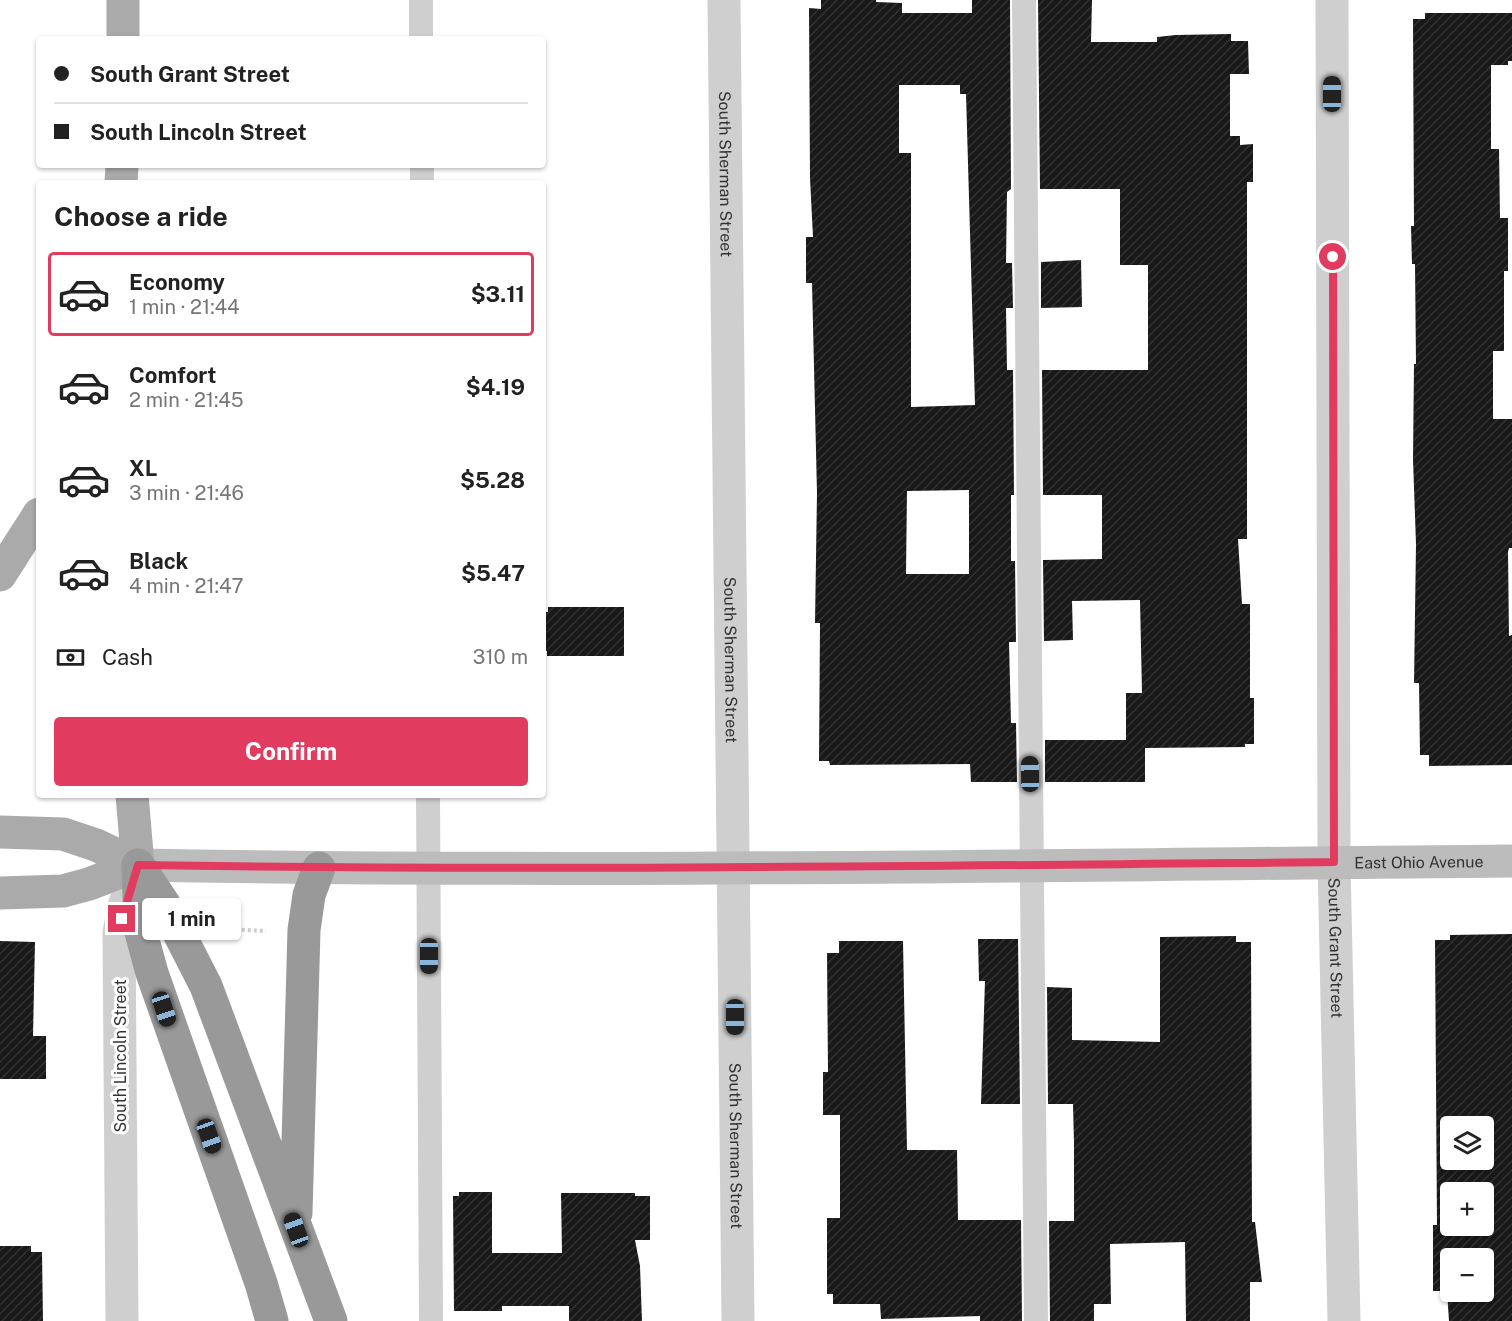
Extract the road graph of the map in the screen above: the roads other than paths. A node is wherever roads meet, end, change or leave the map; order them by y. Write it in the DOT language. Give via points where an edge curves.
graph roads {
  1 [pos="123,0"];
  2 [pos="421,0"];
  3 [pos="724,0"];
  4 [pos="1024,0"];
  5 [pos="1332,0"];
  6 [pos="123,36"];
  7 [pos="421,36"];
  8 [pos="36,519"];
  9 [pos="0,575"];
  10 [pos="132,798"];
  11 [pos="428,798"];
  12 [pos="0,832"];
  13 [pos="1512,861"];
  14 [pos="1334,862"];
  15 [pos="138,865"];
  16 [pos="1030,866"];
  17 [pos="319,868"];
  18 [pos="733,868"];
  19 [pos="427,869"];
  20 [pos="0,892"];
  21 [pos="296,1230"];
  22 [pos="122,1321"];
  23 [pos="272,1321"];
  24 [pos="331,1321"];
  25 [pos="431,1321"];
  26 [pos="738,1321"];
  27 [pos="1036,1321"];
  28 [pos="1344,1321"];
  1 -- 6 [label="main road"];
  2 -- 7 [label="lane"];
  3 -- 18 [label="street, South Sherman Street"];
  4 -- 16 [label="lane"];
  5 -- 14 [label="street, South Grant Street"];
  8 -- 9 [label="main road"];
  10 -- 15 [label="main road, South Lincoln Street"];
  11 -- 19 [label="lane"];
  12 -- 15 [label="main road, East Ohio Avenue" via="63,834"];
  13 -- 14 [label="street, East Ohio Avenue"];
  14 -- 16 [label="street, East Ohio Avenue"];
  14 -- 28 [label="street, South Grant Street"];
  15 -- 17 [label="street, East Ohio Avenue"];
  15 -- 20 [label="main road, East Ohio Avenue" via="63,891"];
  15 -- 21 [label="highway" via="164,904 206,986"];
  15 -- 22 [label="street, South Lincoln Street" via="119,933"];
  15 -- 23 [label="highway" via="140,929 152,973"];
  16 -- 18 [label="street, East Ohio Avenue"];
  16 -- 27 [label="lane"];
  17 -- 19 [label="street, East Ohio Avenue"];
  17 -- 21 [label="highway" via="309,896 304,930"];
  18 -- 19 [label="street, East Ohio Avenue"];
  18 -- 26 [label="street, South Sherman Street"];
  19 -- 25 [label="lane"];
  21 -- 24 [label="highway"];
}
